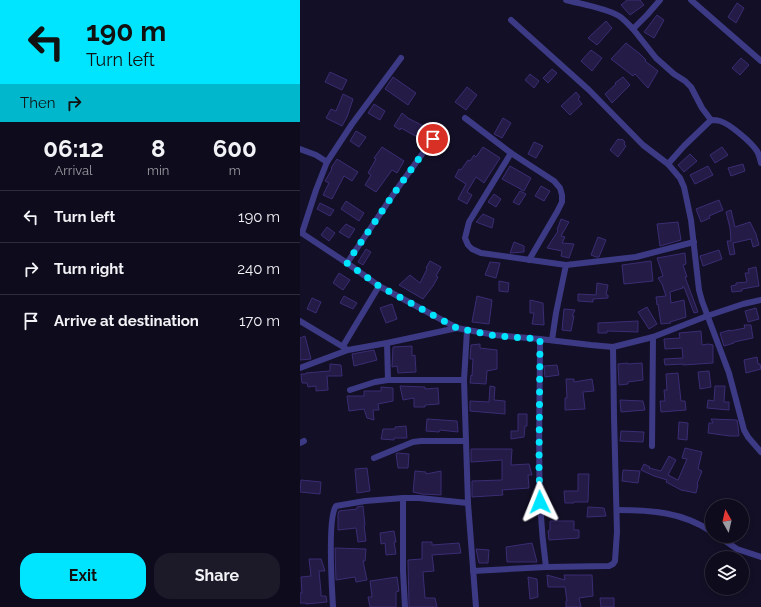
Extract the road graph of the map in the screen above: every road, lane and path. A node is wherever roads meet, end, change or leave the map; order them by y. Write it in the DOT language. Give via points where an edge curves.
graph roads {
  1 [pos="566,0"];
  2 [pos="660,0"];
  3 [pos="691,0"];
  4 [pos="511,20"];
  5 [pos="633,29"];
  6 [pos="401,58"];
  7 [pos="761,61"];
  8 [pos="465,118"];
  9 [pos="711,120"];
  10 [pos="433,139"];
  11 [pos="300,150"];
  12 [pos="512,153"];
  13 [pos="327,162"];
  14 [pos="761,163"];
  15 [pos="668,164"];
  16 [pos="301,233"];
  17 [pos="694,242"];
  18 [pos="529,260"];
  19 [pos="347,263"];
  20 [pos="566,265"];
  21 [pos="379,286"];
  22 [pos="761,300"];
  23 [pos="707,316"];
  24 [pos="300,321"];
  25 [pos="457,328"];
  26 [pos="467,331"];
  27 [pos="653,337"];
  28 [pos="540,339"];
  29 [pos="552,340"];
  30 [pos="387,343"];
  31 [pos="613,347"];
  32 [pos="346,348"];
  33 [pos="300,368"];
  34 [pos="388,380"];
  35 [pos="464,380"];
  36 [pos="350,390"];
  37 [pos="466,441"];
  38 [pos="652,446"];
  39 [pos="761,452"];
  40 [pos="374,458"];
  41 [pos="403,498"];
  42 [pos="468,503"];
  43 [pos="617,510"];
  44 [pos="705,527"];
  45 [pos="728,543"];
  46 [pos="761,557"];
  47 [pos="546,567"];
  48 [pos="473,571"];
  49 [pos="333,607"];
  50 [pos="405,607"];
  51 [pos="476,607"];
  1 -- 5 [label="street" via="618,15"];
  2 -- 5 [label="street"];
  3 -- 7 [label="street"];
  4 -- 15 [label="street" via="589,90 643,145"];
  5 -- 9 [label="street" via="656,58 691,87"];
  6 -- 13 [label="street"];
  8 -- 12 [label="street"];
  9 -- 14 [label="street" via="721,121 730,126 753,146"];
  9 -- 15 [label="street"];
  10 -- 19 [label="street"];
  11 -- 13 [label="street"];
  12 -- 18 [label="street" via="554,181 562,195 558,212"];
  12 -- 18 [label="street" via="469,222 466,238 472,249 481,253"];
  13 -- 16 [label="street"];
  15 -- 17 [label="street" via="684,187"];
  16 -- 19 [label="street"];
  17 -- 20 [label="street" via="636,257"];
  17 -- 23 [label="street" via="699,290"];
  18 -- 20 [label="street"];
  19 -- 21 [label="street"];
  20 -- 29 [label="street"];
  21 -- 25 [label="street"];
  21 -- 32 [label="street"];
  22 -- 23 [label="street"];
  23 -- 27 [label="street"];
  23 -- 39 [label="street" via="729,373 744,430"];
  24 -- 32 [label="street"];
  25 -- 26 [label="street"];
  25 -- 30 [label="street"];
  26 -- 28 [label="street"];
  26 -- 35 [label="street"];
  27 -- 31 [label="street"];
  27 -- 38 [label="street"];
  28 -- 29 [label="street"];
  28 -- 47 [label="street" via="540,509"];
  29 -- 31 [label="street"];
  30 -- 32 [label="street"];
  30 -- 34 [label="street"];
  31 -- 43 [label="street"];
  32 -- 33 [label="street"];
  34 -- 35 [label="street"];
  34 -- 36 [label="street"];
  35 -- 37 [label="street"];
  37 -- 40 [label="street" via="413,442"];
  37 -- 42 [label="street"];
  41 -- 42 [label="street"];
  41 -- 49 [label="street" via="366,501 334,508 331,532"];
  41 -- 50 [label="street"];
  42 -- 48 [label="street"];
  43 -- 44 [label="street" via="672,515"];
  43 -- 47 [label="street" via="613,564"];
  45 -- 46 [label="street" via="737,549"];
  47 -- 48 [label="street"];
  48 -- 51 [label="street"];
}
